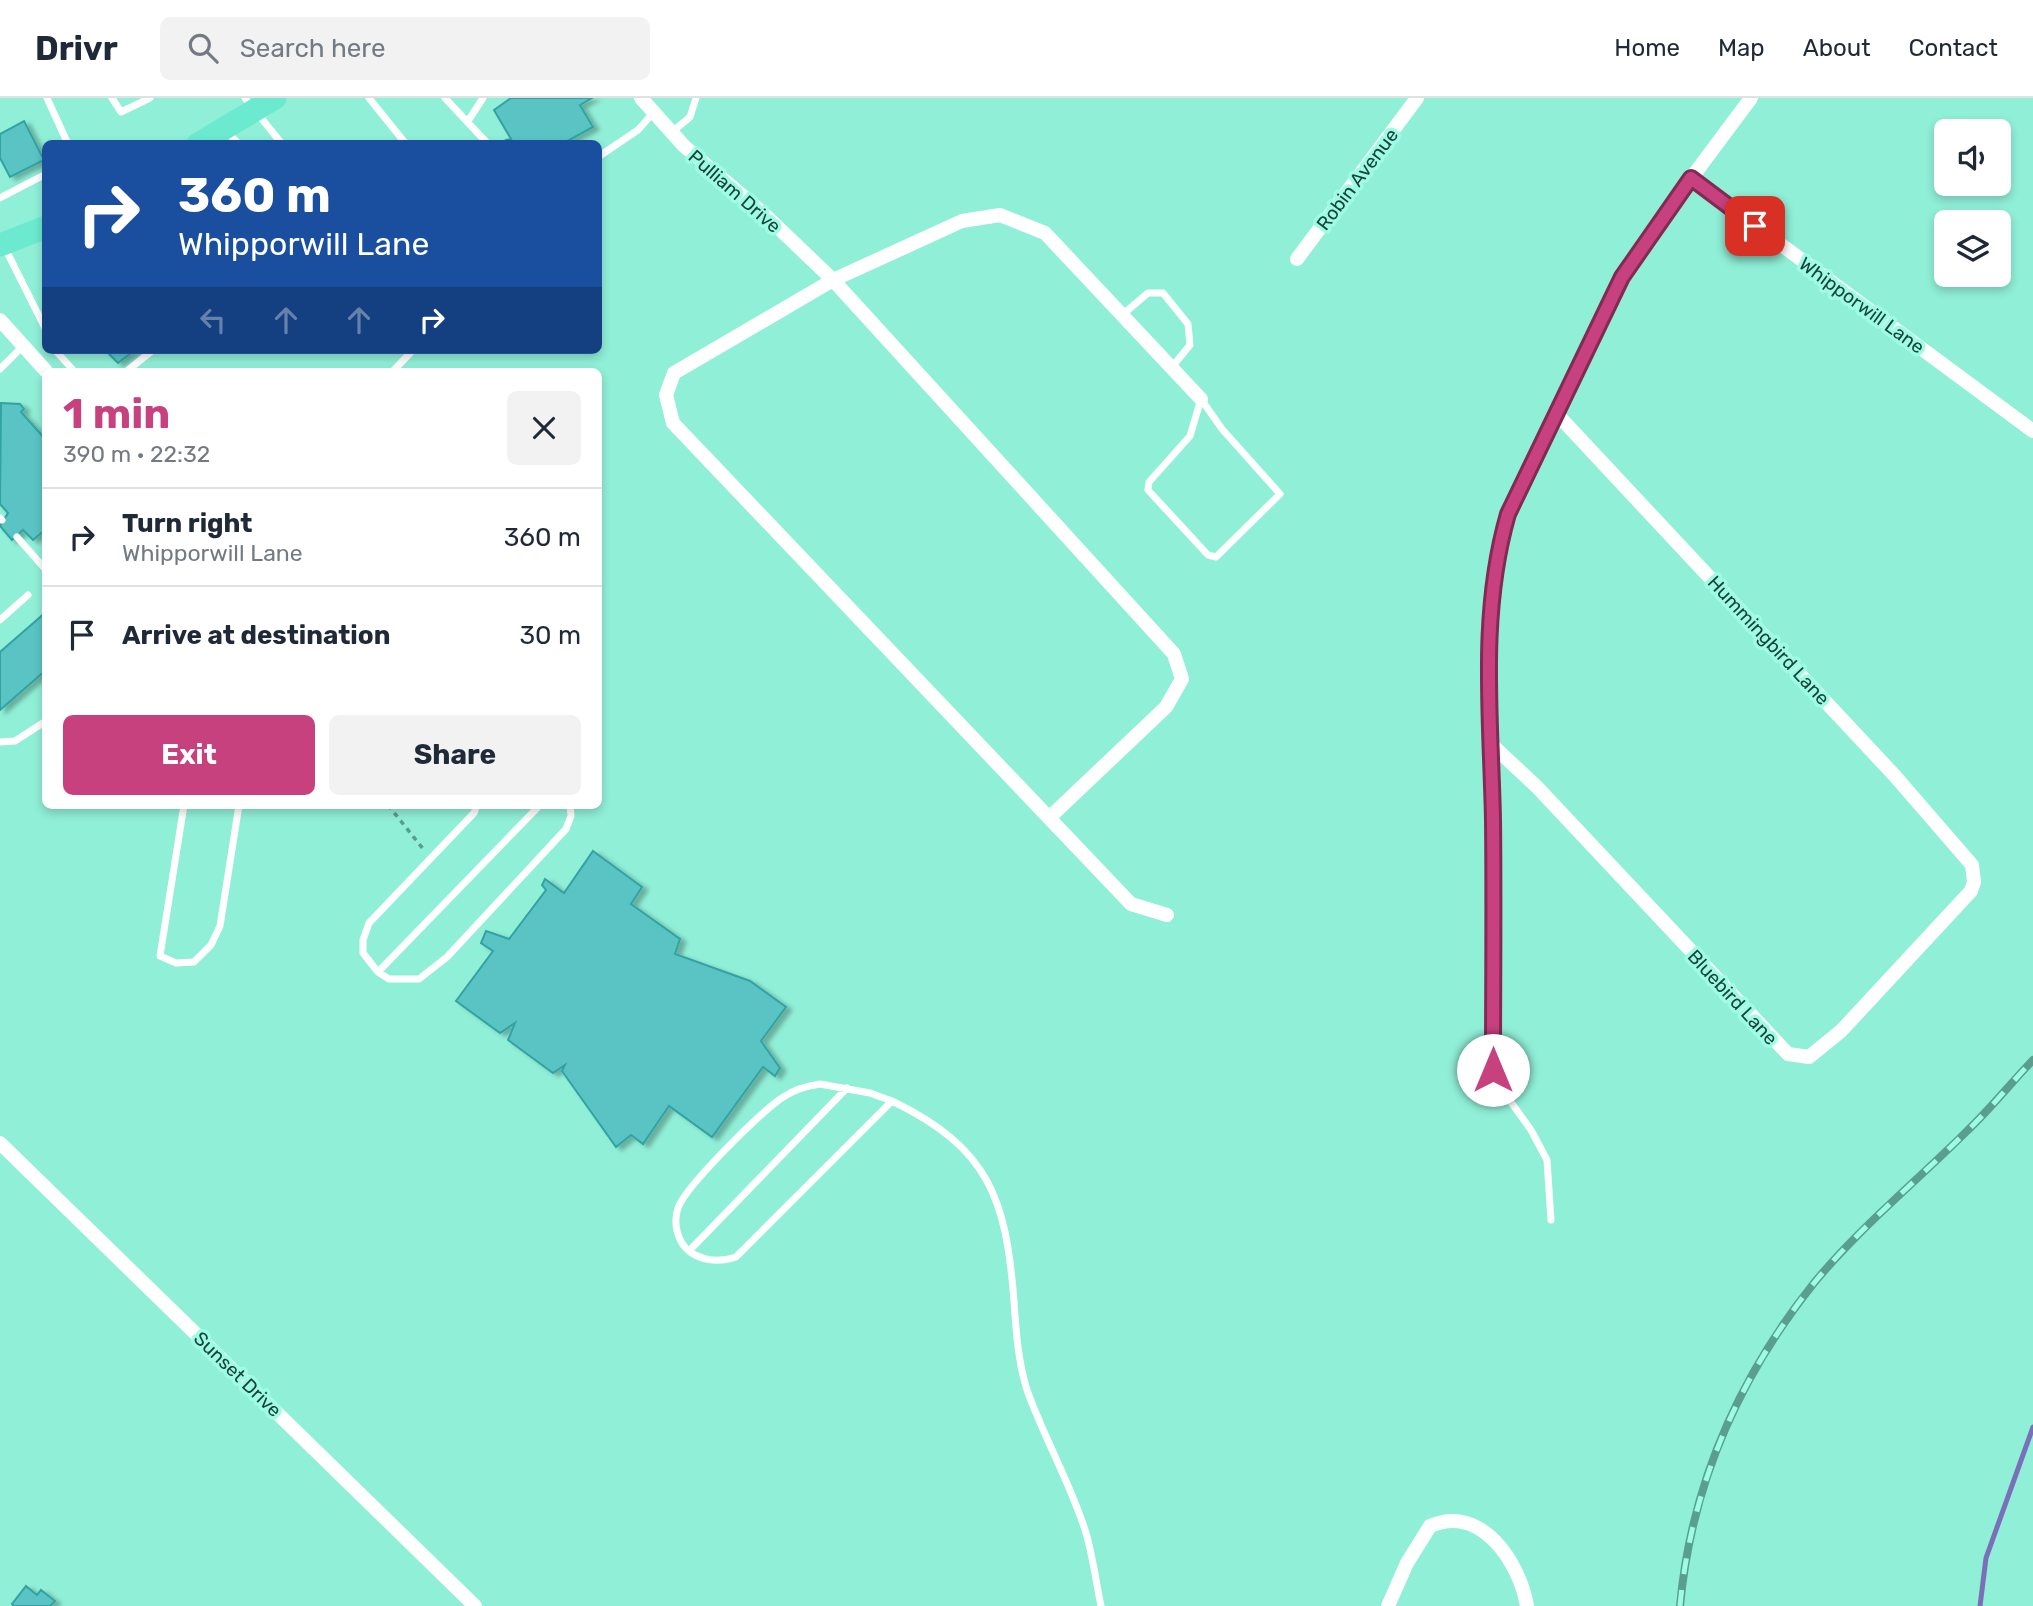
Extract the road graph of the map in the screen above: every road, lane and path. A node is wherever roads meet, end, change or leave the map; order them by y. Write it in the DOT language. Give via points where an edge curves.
graph roads {
  1 [pos="47,98"];
  2 [pos="112,98"];
  3 [pos="150,98"];
  4 [pos="369,98"];
  5 [pos="445,98"];
  6 [pos="483,98"];
  7 [pos="641,98"];
  8 [pos="696,98"];
  9 [pos="1417,98"];
  10 [pos="1751,98"];
  11 [pos="258,102"];
  12 [pos="654,112"];
  13 [pos="467,121"];
  14 [pos="672,132"];
  15 [pos="231,136"];
  16 [pos="66,140"];
  17 [pos="280,140"];
  18 [pos="403,140"];
  19 [pos="484,140"];
  20 [pos="602,154"];
  21 [pos="42,176"];
  22 [pos="1691,178"];
  23 [pos="0,198"];
  24 [pos="42,229"];
  25 [pos="2,245"];
  26 [pos="1297,259"];
  27 [pos="833,280"];
  28 [pos="1122,315"];
  29 [pos="0,320"];
  30 [pos="42,322"];
  31 [pos="23,346"];
  32 [pos="59,354"];
  33 [pos="148,354"];
  34 [pos="409,354"];
  35 [pos="43,368"];
  36 [pos="71,368"];
  37 [pos="131,368"];
  38 [pos="396,368"];
  39 [pos="1172,368"];
  40 [pos="0,369"];
  41 [pos="1201,399"];
  42 [pos="1556,414"];
  43 [pos="2033,431"];
  44 [pos="16,537"];
  45 [pos="42,566"];
  46 [pos="28,595"];
  47 [pos="0,620"];
  48 [pos="42,723"];
  49 [pos="0,742"];
  50 [pos="1490,743"];
  51 [pos="183,809"];
  52 [pos="238,809"];
  53 [pos="391,809"];
  54 [pos="476,809"];
  55 [pos="536,809"];
  56 [pos="570,809"];
  57 [pos="1050,817"];
  58 [pos="431,857"];
  59 [pos="1975,873"];
  60 [pos="1167,915"];
  61 [pos="378,972"];
  62 [pos="1493,1070"];
  63 [pos="847,1088"];
  64 [pos="892,1101"];
  65 [pos="0,1143"];
  66 [pos="1551,1220"];
  67 [pos="689,1251"];
  68 [pos="475,1606"];
  69 [pos="1101,1606"];
  70 [pos="1388,1606"];
  71 [pos="1527,1606"];
  1 -- 16 [label="lane"];
  2 -- 3 [label="lane" via="121,112"];
  4 -- 18 [label="lane"];
  5 -- 13 [label="lane"];
  6 -- 13 [label="lane"];
  7 -- 12 [label="street, Pulliam Drive"];
  8 -- 14 [label="lane" via="690,117"];
  9 -- 26 [label="street, Robin Avenue"];
  10 -- 22 [label="street"];
  11 -- 15 [label="highway"];
  11 -- 17 [label="lane"];
  12 -- 14 [label="street, Pulliam Drive"];
  12 -- 20 [label="lane" via="638,130"];
  13 -- 19 [label="lane"];
  14 -- 27 [label="street, Pulliam Drive"];
  21 -- 23 [label="lane"];
  22 -- 42 [label="street" via="1622,277"];
  22 -- 43 [label="street, Whipporwill Lane"];
  24 -- 25 [label="highway"];
  25 -- 30 [label="lane"];
  27 -- 28 [label="street" via="962,221 1000,215 1045,233"];
  27 -- 57 [label="street, Pulliam Drive" via="1174,654 1182,679 1166,707"];
  27 -- 57 [label="street" via="674,373 666,395 673,423"];
  28 -- 39 [label="street"];
  28 -- 39 [label="lane" via="1148,293 1163,293 1188,324 1190,345"];
  29 -- 31 [label="street"];
  31 -- 35 [label="street"];
  31 -- 40 [label="lane"];
  32 -- 36 [label="lane"];
  33 -- 37 [label="lane"];
  34 -- 38 [label="lane"];
  39 -- 41 [label="street"];
  41 -- 41 [label="lane" via="1190,436 1149,482 1148,489 1208,555 1216,557 1280,494"];
  42 -- 50 [label="street" via="1508,514 1498,550 1488,665"];
  42 -- 59 [label="street, Hummingbird Lane" via="1895,776"];
  44 -- 45 [label="lane"];
  46 -- 47 [label="lane"];
  48 -- 49 [label="lane" via="15,740"];
  50 -- 59 [label="street, Bluebird Lane" via="1537,787 1787,1054 1809,1057 1841,1031 1971,891"];
  50 -- 62 [label="street"];
  51 -- 52 [label="lane" via="160,956 176,963 194,962 211,945 220,926"];
  53 -- 58 [label="path"];
  54 -- 58 [label="lane"];
  55 -- 61 [label="lane"];
  56 -- 61 [label="lane" via="566,829 434,968 419,979 402,981"];
  57 -- 60 [label="street" via="1131,904"];
  58 -- 61 [label="lane" via="369,923 363,953"];
  62 -- 66 [label="lane" via="1547,1160"];
  63 -- 64 [label="lane"];
  63 -- 67 [label="lane"];
  63 -- 67 [label="lane" via="820,1084 784,1096 687,1192 675,1220 677,1234"];
  64 -- 67 [label="lane" via="736,1257 706,1259"];
  64 -- 69 [label="lane" via="944,1133 980,1169 992,1189 1009,1243 1022,1369 1086,1533"];
  65 -- 68 [label="street, Sunset Drive"];
  70 -- 71 [label="street" via="1430,1527 1459,1523 1488,1535 1512,1560"];
}
